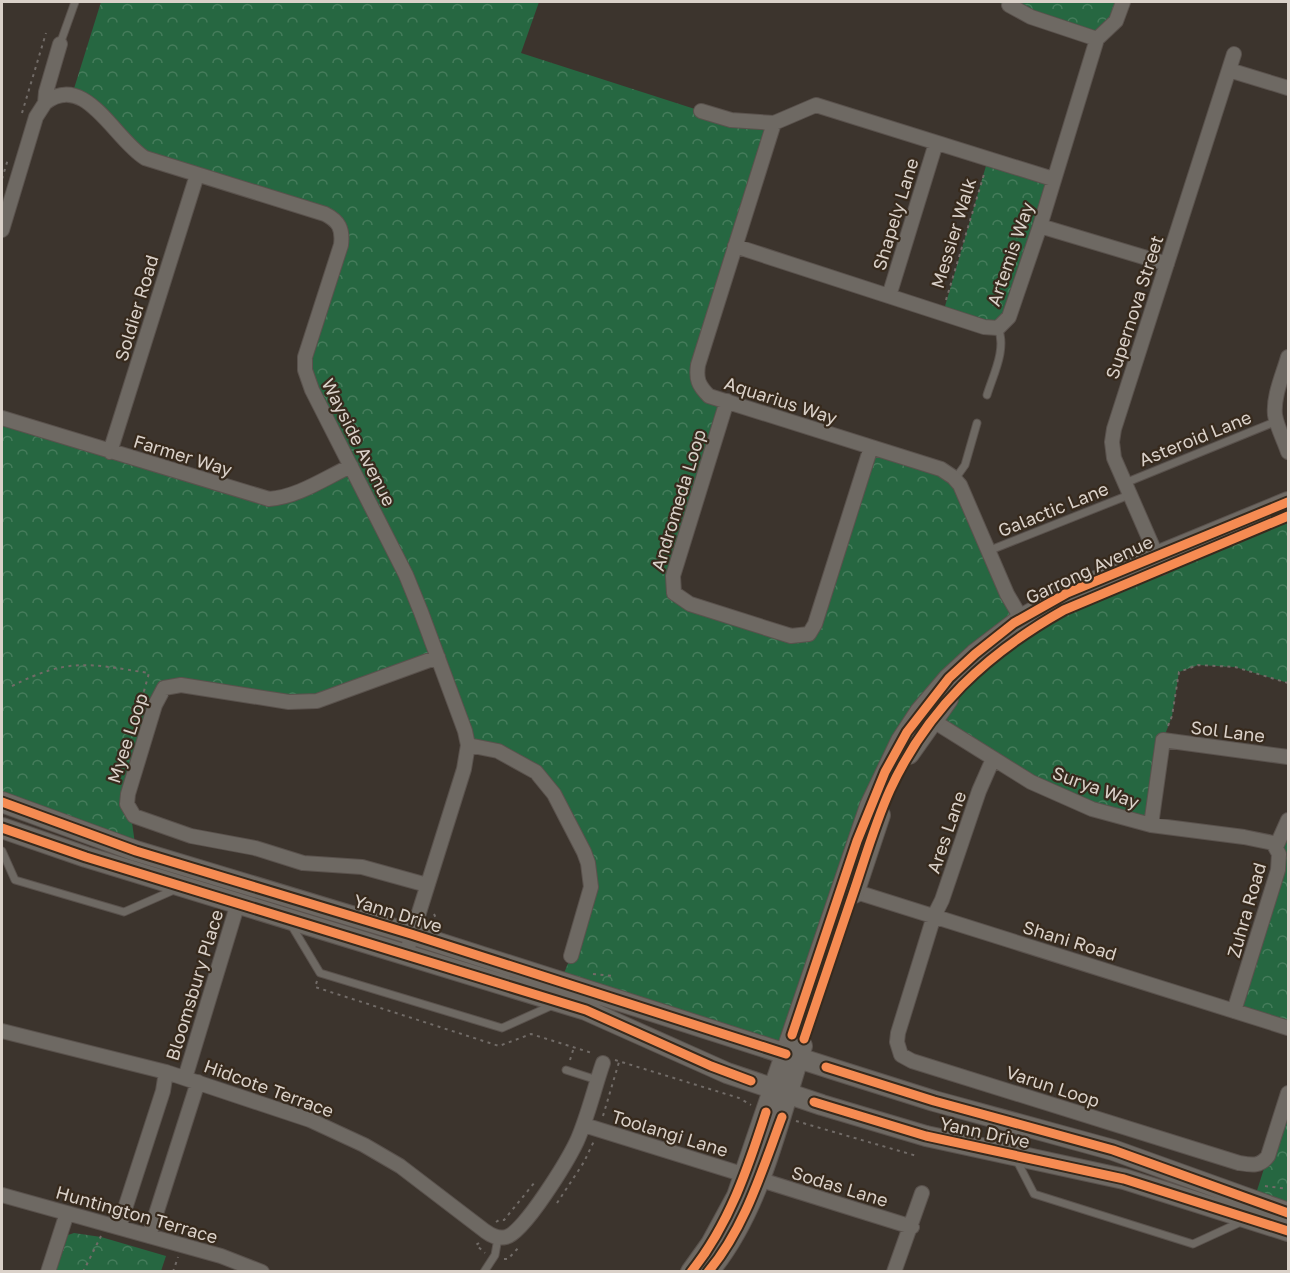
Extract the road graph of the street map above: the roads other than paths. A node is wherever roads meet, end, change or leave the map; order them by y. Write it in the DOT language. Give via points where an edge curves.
graph roads {
  1 [pos="75,2"];
  2 [pos="1123,2"];
  3 [pos="1009,5"];
  4 [pos="1097,39"];
  5 [pos="60,44"];
  6 [pos="1234,54"];
  7 [pos="1228,70"];
  8 [pos="1288,88"];
  9 [pos="45,103"];
  10 [pos="701,111"];
  11 [pos="774,123"];
  12 [pos="936,143"];
  13 [pos="197,175"];
  14 [pos="1053,179"];
  15 [pos="1040,226"];
  16 [pos="2,230"];
  17 [pos="735,246"];
  18 [pos="1167,264"];
  19 [pos="889,296"];
  20 [pos="998,328"];
  21 [pos="1288,357"];
  22 [pos="987,395"];
  23 [pos="727,401"];
  24 [pos="2,418"];
  25 [pos="1277,421"];
  26 [pos="977,423"];
  27 [pos="871,447"];
  28 [pos="111,452"];
  29 [pos="1288,452"];
  30 [pos="351,466"];
  31 [pos="955,479"];
  32 [pos="1127,489"];
  33 [pos="1288,502"];
  34 [pos="1288,516"];
  35 [pos="988,551"];
  36 [pos="1159,562"];
  37 [pos="1024,625"];
  38 [pos="438,657"];
  39 [pos="926,716"];
  40 [pos="468,745"];
  41 [pos="1288,757"];
  42 [pos="993,759"];
  43 [pos="2,802"];
  44 [pos="1288,820"];
  45 [pos="1151,825"];
  46 [pos="2,828"];
  47 [pos="1276,847"];
  48 [pos="2,851"];
  49 [pos="427,885"];
  50 [pos="182,886"];
  51 [pos="848,889"];
  52 [pos="238,903"];
  53 [pos="934,916"];
  54 [pos="287,918"];
  55 [pos="411,934"];
  56 [pos="406,954"];
  57 [pos="571,956"];
  58 [pos="561,1002"];
  59 [pos="1234,1011"];
  60 [pos="1288,1028"];
  61 [pos="2,1031"];
  62 [pos="792,1056"];
  63 [pos="603,1063"];
  64 [pos="566,1070"];
  65 [pos="166,1072"];
  66 [pos="191,1080"];
  67 [pos="597,1080"];
  68 [pos="781,1091"];
  69 [pos="1288,1093"];
  70 [pos="584,1125"];
  71 [pos="1014,1155"];
  72 [pos="752,1177"];
  73 [pos="922,1193"];
  74 [pos="2,1195"];
  75 [pos="67,1213"];
  76 [pos="1288,1213"];
  77 [pos="1248,1218"];
  78 [pos="119,1227"];
  79 [pos="912,1227"];
  80 [pos="1288,1232"];
  81 [pos="149,1236"];
  82 [pos="498,1238"];
  83 [pos="254,1270"];
  84 [pos="48,1272"];
  85 [pos="484,1272"];
  86 [pos="691,1272"];
  87 [pos="708,1272"];
  88 [pos="894,1272"];
  1 -- 5 [label="lane"];
  2 -- 4 [label="street, Artemis Way" via="1116,21"];
  3 -- 4 [label="street" via="1031,18"];
  4 -- 14 [label="street, Artemis Way"];
  5 -- 9 [label="street"];
  6 -- 7 [label="street, Supernova Street"];
  7 -- 8 [label="street"];
  7 -- 18 [label="street, Supernova Street"];
  9 -- 13 [label="street, Wayside Avenue" via="58,95 83,98 138,154"];
  9 -- 16 [label="street" via="36,117"];
  10 -- 11 [label="street" via="732,120"];
  11 -- 12 [label="street" via="816,105"];
  11 -- 17 [label="street, Aquarius Way"];
  12 -- 14 [label="street"];
  12 -- 19 [label="street, Shapely Lane"];
  13 -- 28 [label="street, Soldier Road"];
  13 -- 30 [label="street, Wayside Avenue" via="325,214 338,223 340,245 304,365 309,383"];
  14 -- 15 [label="street, Artemis Way"];
  15 -- 18 [label="street"];
  15 -- 20 [label="street, Artemis Way" via="1010,317"];
  17 -- 19 [label="street, Artemis Way"];
  17 -- 23 [label="street, Aquarius Way" via="696,376 709,396"];
  18 -- 32 [label="street, Supernova Street" via="1113,436 1114,458"];
  19 -- 20 [label="street, Artemis Way"];
  20 -- 22 [label="lane" via="1001,348"];
  21 -- 25 [label="street" via="1276,396"];
  23 -- 27 [label="street, Aquarius Way"];
  23 -- 27 [label="street, Andromeda Loop" via="673,576 674,593 681,600 791,636 809,634 816,624"];
  24 -- 28 [label="street, Farmer Way"];
  25 -- 29 [label="street"];
  25 -- 32 [label="lane, Asteroid Lane"];
  26 -- 31 [label="lane" via="964,465"];
  27 -- 31 [label="street, Aquarius Way" via="941,469"];
  28 -- 30 [label="street, Farmer Way" via="269,499 285,497"];
  30 -- 38 [label="street, Wayside Avenue" via="406,575"];
  31 -- 35 [label="street"];
  32 -- 35 [label="lane, Galactic Lane"];
  32 -- 36 [label="street, Supernova Street"];
  33 -- 36 [label="street, Garrong Avenue"];
  34 -- 36 [label="street, Garrong Avenue"];
  35 -- 37 [label="street"];
  36 -- 37 [label="street, Garrong Avenue" via="1064,610"];
  37 -- 39 [label="street, Garrong Avenue"];
  38 -- 40 [label="street, Wayside Avenue"];
  38 -- 49 [label="street, Myee Loop" via="306,703 182,685 164,688 127,804 134,816 191,836 255,848 303,863 362,867"];
  39 -- 42 [label="street, Surya Way"];
  39 -- 51 [label="street, Garrong Avenue"];
  40 -- 49 [label="street, Wayside Avenue"];
  40 -- 57 [label="street" via="498,751 536,772 554,794 584,852 591,887"];
  41 -- 45 [label="street, Sol Lane" via="1163,741"];
  42 -- 45 [label="street, Surya Way" via="1031,782 1092,809"];
  42 -- 53 [label="street, Ares Lane"];
  43 -- 55 [label="street, Yann Drive" via="136,851"];
  44 -- 47 [label="street, Zuhra Road"];
  45 -- 47 [label="street, Surya Way" via="1268,841"];
  46 -- 50 [label="street, Yann Drive"];
  47 -- 59 [label="street, Zuhra Road" via="1278,870"];
  48 -- 50 [label="lane" via="15,880 124,912"];
  49 -- 55 [label="street, Wayside Avenue"];
  50 -- 52 [label="street, Yann Drive"];
  51 -- 53 [label="street, Shani Road"];
  51 -- 62 [label="street, Garrong Avenue"];
  52 -- 54 [label="street, Yann Drive"];
  52 -- 66 [label="street, Bloomsbury Place"];
  53 -- 59 [label="street, Shani Road"];
  53 -- 69 [label="street, Varun Loop" via="898,1033 899,1051 905,1058 1253,1165 1263,1162 1268,1155"];
  54 -- 56 [label="street, Yann Drive"];
  54 -- 58 [label="lane" via="320,973 502,1028"];
  55 -- 56 [label="street, Wayside Avenue"];
  55 -- 62 [label="street, Yann Drive"];
  56 -- 58 [label="street, Yann Drive"];
  58 -- 68 [label="street, Yann Drive" via="727,1073"];
  59 -- 60 [label="street, Shani Road"];
  61 -- 65 [label="street, Hidcote Terrace"];
  62 -- 68 [label="street, Garrong Avenue"];
  62 -- 76 [label="street, Yann Drive" via="934,1101 1113,1150"];
  63 -- 67 [label="street"];
  64 -- 67 [label="lane"];
  65 -- 66 [label="street, Hidcote Terrace"];
  65 -- 78 [label="street, Bloomsbury Place"];
  66 -- 81 [label="street, Bloomsbury Place"];
  66 -- 82 [label="street, Hidcote Terrace" via="310,1120 364,1145"];
  67 -- 70 [label="street"];
  68 -- 71 [label="street, Yann Drive" via="926,1136"];
  68 -- 72 [label="street, Garrong Avenue" via="782,1117"];
  70 -- 72 [label="street, Toolangi Lane"];
  70 -- 82 [label="street" via="543,1197 516,1231"];
  71 -- 77 [label="street, Yann Drive" via="1124,1179"];
  71 -- 77 [label="lane" via="1034,1194 1193,1244"];
  72 -- 79 [label="street, Sodas Lane"];
  72 -- 86 [label="street, Garrong Avenue"];
  72 -- 87 [label="street, Garrong Avenue" via="750,1201"];
  73 -- 79 [label="street"];
  74 -- 75 [label="street, Huntington Terrace"];
  75 -- 78 [label="street, Huntington Terrace"];
  75 -- 84 [label="street"];
  77 -- 80 [label="street, Yann Drive"];
  78 -- 81 [label="street, Huntington Terrace"];
  79 -- 88 [label="street"];
  81 -- 83 [label="street, Huntington Terrace"];
  82 -- 85 [label="lane" via="492,1262"];
}
